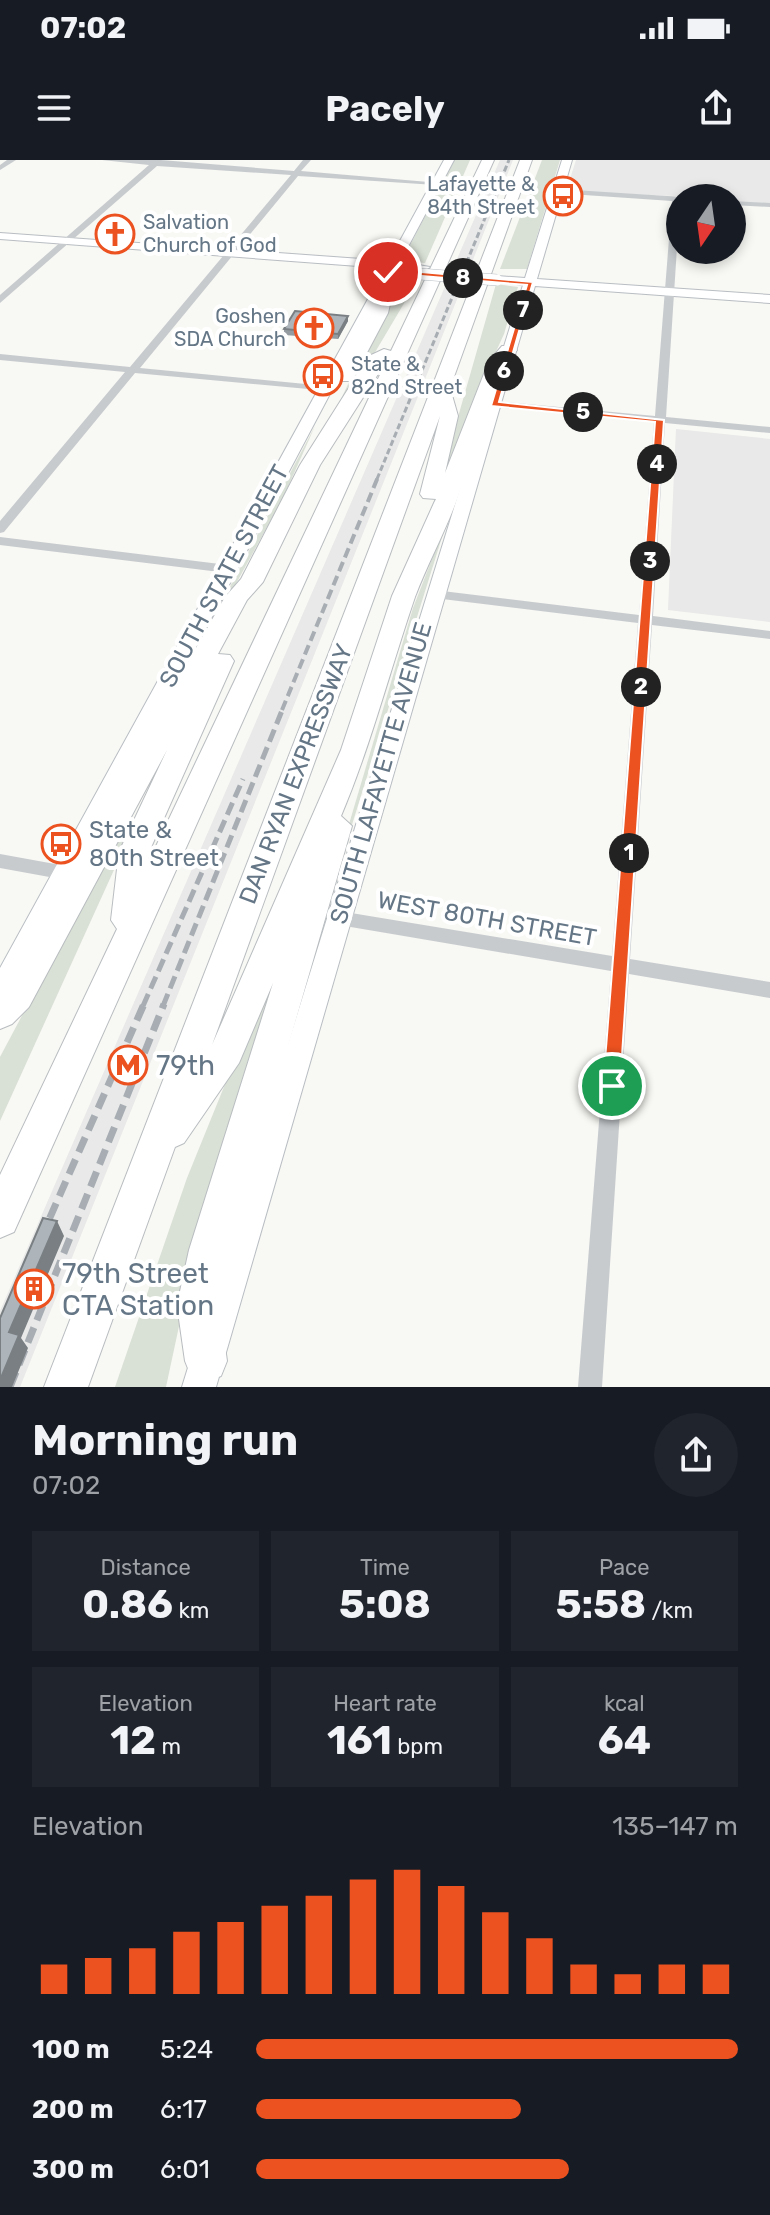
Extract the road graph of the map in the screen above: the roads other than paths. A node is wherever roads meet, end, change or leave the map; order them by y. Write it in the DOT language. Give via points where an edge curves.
graph roads {
  1 [pos="12,160"];
  2 [pos="106,160"];
  3 [pos="307,160"];
  4 [pos="449,160"];
  5 [pos="488,160"];
  6 [pos="526,160"];
  7 [pos="567,160"];
  8 [pos="157,162"];
  9 [pos="0,168"];
  10 [pos="297,173"];
  11 [pos="436,183"];
  12 [pos="558,191"];
  13 [pos="666,198"];
  14 [pos="746,204"];
  15 [pos="770,205"];
  16 [pos="0,236"];
  17 [pos="66,242"];
  18 [pos="229,254"];
  19 [pos="672,264"];
  20 [pos="387,275"];
  21 [pos="532,279"];
  22 [pos="669,291"];
  23 [pos="770,299"];
  24 [pos="0,300"];
  25 [pos="402,341"];
  26 [pos="508,350"];
  27 [pos="0,357"];
  28 [pos="132,370"];
  29 [pos="441,386"];
  30 [pos="326,389"];
  31 [pos="494,404"];
  32 [pos="660,420"];
  33 [pos="770,430"];
  34 [pos="310,465"];
  35 [pos="0,529"];
  36 [pos="0,541"];
  37 [pos="240,575"];
  38 [pos="434,594"];
  39 [pos="404,596"];
  40 [pos="646,620"];
  41 [pos="770,635"];
  42 [pos="355,750"];
  43 [pos="0,861"];
  44 [pos="66,873"];
  45 [pos="339,918"];
  46 [pos="125,944"];
  47 [pos="620,965"];
  48 [pos="770,990"];
  49 [pos="0,993"];
  50 [pos="0,1014"];
  51 [pos="148,1162"];
  52 [pos="0,1218"];
  53 [pos="202,1374"];
  54 [pos="66,1387"];
  55 [pos="590,1387"];
  1 -- 9 [label="street"];
  2 -- 8 [label="street"];
  3 -- 10 [label="street"];
  4 -- 11 [label="main road, SOUTH STATE STREET"];
  5 -- 25 [label="highway"];
  6 -- 29 [label="highway, DAN RYAN EXPRESSWAY"];
  7 -- 12 [label="main road, SOUTH LAFAYETTE AVENUE"];
  8 -- 10 [label="street"];
  8 -- 17 [label="street"];
  10 -- 11 [label="street"];
  10 -- 18 [label="street"];
  11 -- 20 [label="main road, SOUTH STATE STREET"];
  12 -- 13 [label="street"];
  12 -- 21 [label="main road, SOUTH LAFAYETTE AVENUE"];
  14 -- 15 [label="street"];
  16 -- 17 [label="main road"];
  17 -- 18 [label="main road"];
  17 -- 24 [label="street"];
  18 -- 20 [label="main road"];
  18 -- 28 [label="street"];
  19 -- 22 [label="street"];
  20 -- 21 [label="main road, bridge" via="422,270"];
  20 -- 30 [label="main road, SOUTH STATE STREET"];
  20 -- 34 [label="highway" via="380,313 332,404"];
  21 -- 22 [label="main road"];
  21 -- 26 [label="main road, SOUTH LAFAYETTE AVENUE"];
  22 -- 23 [label="main road"];
  22 -- 32 [label="street"];
  25 -- 34 [label="highway" via="375,360"];
  25 -- 46 [label="highway"];
  26 -- 31 [label="main road, SOUTH LAFAYETTE AVENUE"];
  26 -- 39 [label="highway" via="483,394 445,503"];
  27 -- 28 [label="street"];
  28 -- 30 [label="street"];
  28 -- 35 [label="street"];
  29 -- 39 [label="highway" via="449,416"];
  29 -- 51 [label="highway, DAN RYAN EXPRESSWAY"];
  30 -- 37 [label="main road, SOUTH STATE STREET"];
  31 -- 32 [label="street"];
  31 -- 38 [label="main road, SOUTH LAFAYETTE AVENUE"];
  32 -- 33 [label="street"];
  32 -- 40 [label="street"];
  34 -- 37 [label="highway"];
  36 -- 37 [label="street"];
  37 -- 44 [label="main road, SOUTH STATE STREET"];
  37 -- 46 [label="highway" via="249,599 134,852"];
  37 -- 50 [label="highway" via="237,597 17,997"];
  38 -- 40 [label="street"];
  38 -- 45 [label="main road, SOUTH LAFAYETTE AVENUE"];
  39 -- 42 [label="highway"];
  40 -- 41 [label="street"];
  40 -- 47 [label="street"];
  42 -- 51 [label="highway" via="227,1052"];
  42 -- 53 [label="highway" via="349,786 209,1250 198,1305"];
  43 -- 44 [label="street"];
  44 -- 49 [label="main road, SOUTH STATE STREET"];
  45 -- 47 [label="street, WEST 80TH STREET"];
  45 -- 53 [label="main road, SOUTH LAFAYETTE AVENUE"];
  46 -- 52 [label="highway"];
  47 -- 48 [label="street, WEST 80TH STREET"];
  47 -- 55 [label="street"];
  51 -- 54 [label="highway, DAN RYAN EXPRESSWAY"];
}
